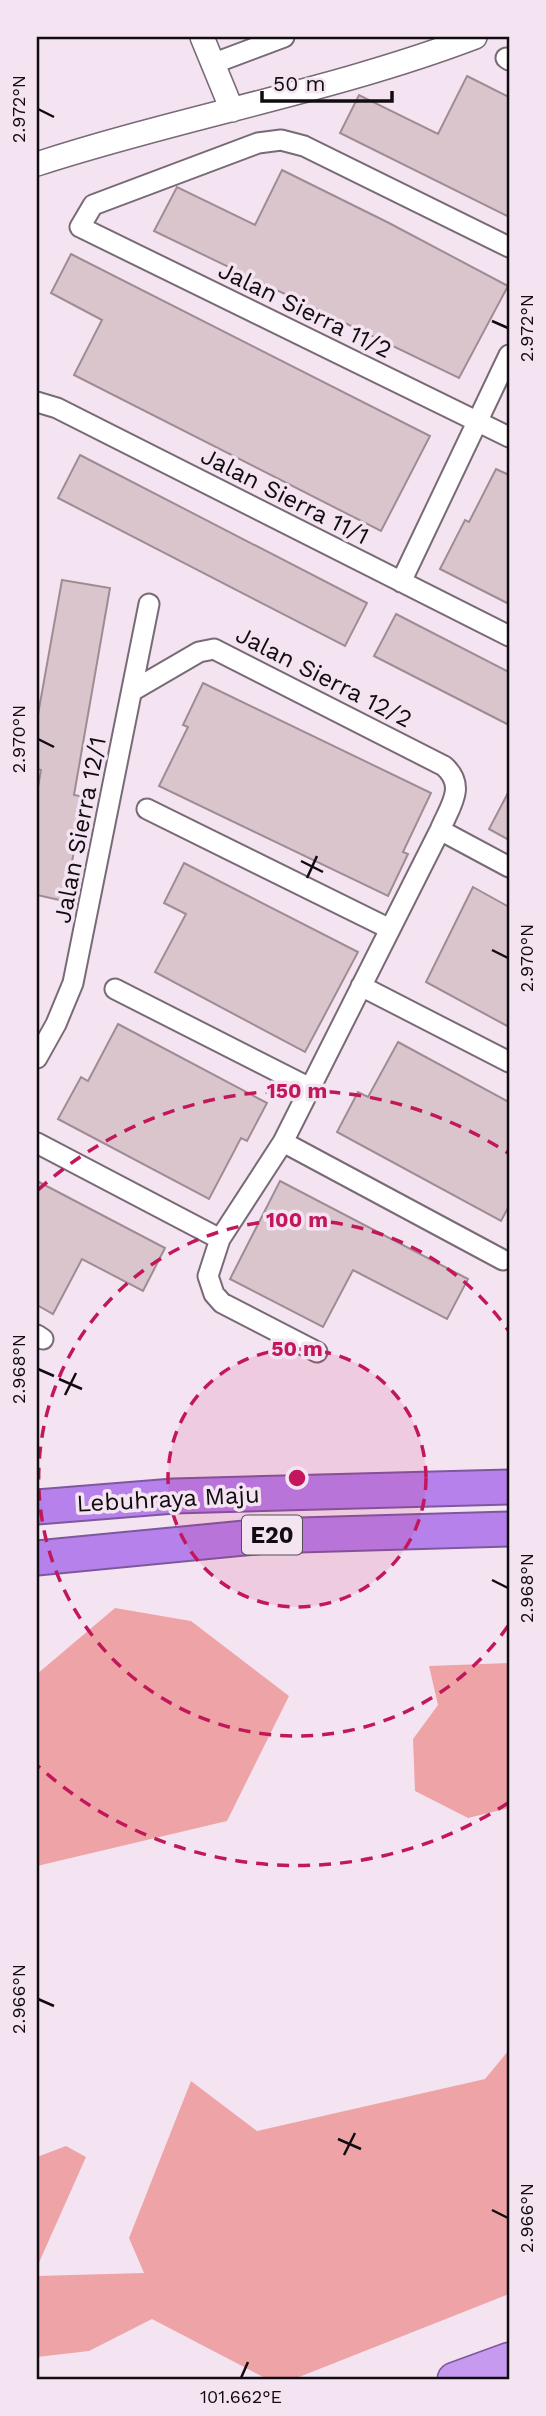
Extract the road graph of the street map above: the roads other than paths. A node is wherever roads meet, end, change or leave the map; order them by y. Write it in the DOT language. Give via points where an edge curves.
graph roads {
  1 [pos="202,37"];
  2 [pos="284,37"];
  3 [pos="475,37"];
  4 [pos="212,64"];
  5 [pos="232,110"];
  6 [pos="37,164"];
  7 [pos="509,247"];
  8 [pos="509,355"];
  9 [pos="37,402"];
  10 [pos="476,420"];
  11 [pos="509,437"];
  12 [pos="401,582"];
  13 [pos="149,604"];
  14 [pos="509,636"];
  15 [pos="132,691"];
  16 [pos="147,809"];
  17 [pos="440,830"];
  18 [pos="509,867"];
  19 [pos="390,929"];
  20 [pos="361,985"];
  21 [pos="115,989"];
  22 [pos="37,1058"];
  23 [pos="509,1062"];
  24 [pos="310,1088"];
  25 [pos="283,1142"];
  26 [pos="37,1143"];
  27 [pos="220,1240"];
  28 [pos="503,1260"];
  29 [pos="317,1352"];
  30 [pos="509,1488"];
  31 [pos="37,1507"];
  32 [pos="509,1530"];
  33 [pos="37,1558"];
  34 [pos="509,2359"];
  35 [pos="454,2379"];
  1 -- 4 [label="street"];
  2 -- 4 [label="street"];
  3 -- 5 [label="street"];
  4 -- 5 [label="street"];
  5 -- 6 [label="street" via="120,137"];
  7 -- 10 [label="street, Jalan Sierra 11/2" via="304,146 281,140 258,144 93,205 80,227"];
  8 -- 10 [label="street"];
  9 -- 12 [label="street, Jalan Sierra 11/1"];
  10 -- 11 [label="street, Jalan Sierra 11/2"];
  10 -- 12 [label="street"];
  12 -- 14 [label="street, Jalan Sierra 11/1"];
  13 -- 15 [label="street, Jalan Sierra 12/1"];
  15 -- 17 [label="street, Jalan Sierra 12/2" via="199,652 214,649 444,766 455,775 458,788"];
  15 -- 22 [label="street, Jalan Sierra 12/1" via="73,983"];
  16 -- 19 [label="street"];
  17 -- 18 [label="street"];
  17 -- 19 [label="street"];
  19 -- 20 [label="street"];
  20 -- 23 [label="street"];
  20 -- 24 [label="street"];
  21 -- 24 [label="street"];
  24 -- 25 [label="street"];
  25 -- 27 [label="street"];
  25 -- 28 [label="street"];
  26 -- 27 [label="street"];
  27 -- 29 [label="street" via="208,1276 214,1294 222,1303"];
  30 -- 31 [label="highway, Lebuhraya Maju / E20" via="174,1496"];
  32 -- 33 [label="highway, Lebuhraya Maju / E20" via="265,1536"];
  34 -- 35 [label="highway"];
}
